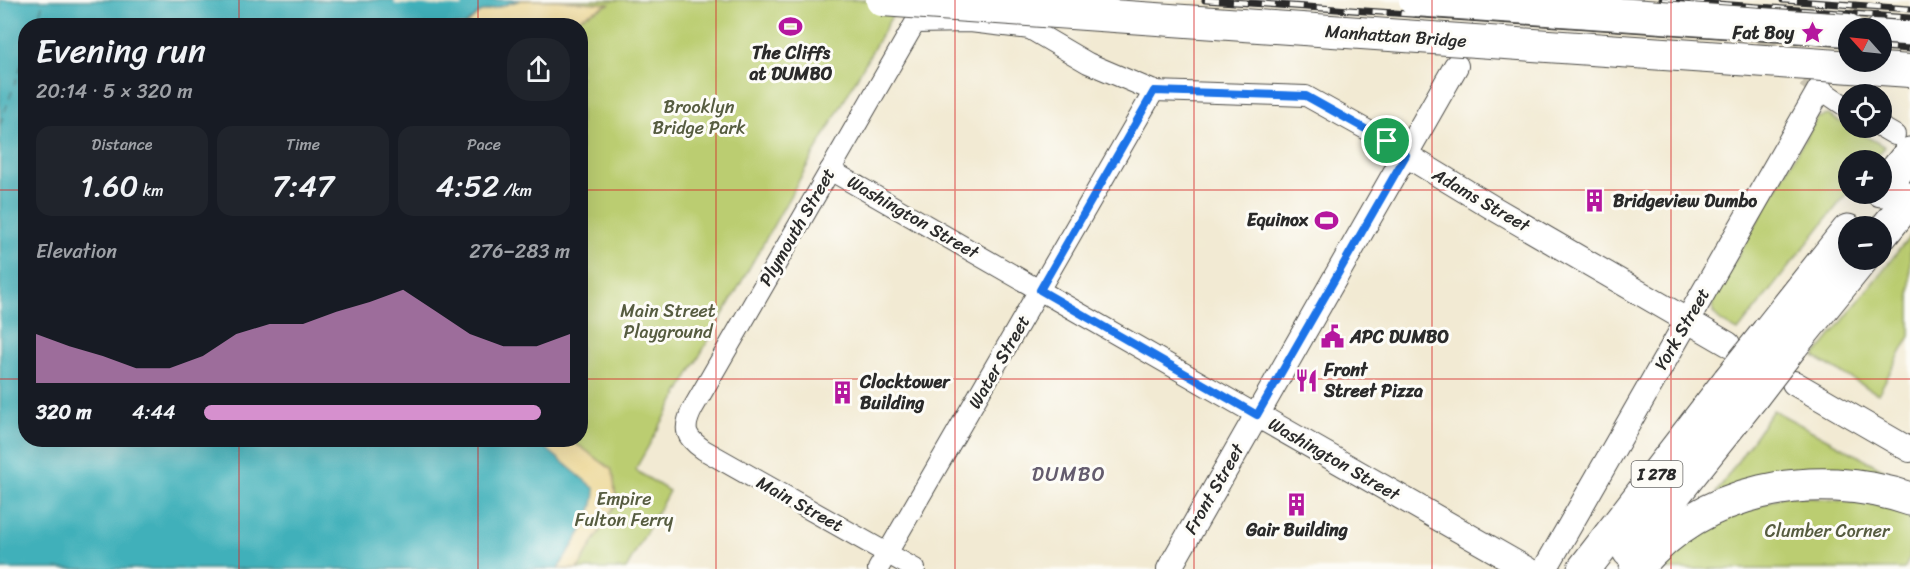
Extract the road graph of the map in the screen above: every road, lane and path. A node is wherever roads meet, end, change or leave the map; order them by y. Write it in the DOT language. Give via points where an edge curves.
graph roads {
  1 [pos="882,0"];
  2 [pos="1415,0"];
  3 [pos="915,23"];
  4 [pos="1838,29"];
  5 [pos="1892,33"];
  6 [pos="1910,34"];
  7 [pos="1456,66"];
  8 [pos="1910,71"];
  9 [pos="1820,89"];
  10 [pos="1154,91"];
  11 [pos="1838,101"];
  12 [pos="1406,155"];
  13 [pos="830,170"];
  14 [pos="1910,199"];
  15 [pos="1892,221"];
  16 [pos="1838,247"];
  17 [pos="1851,270"];
  18 [pos="1040,290"];
  19 [pos="1687,320"];
  20 [pos="1780,339"];
  21 [pos="1728,344"];
  22 [pos="1794,383"];
  23 [pos="1257,415"];
  24 [pos="687,435"];
  25 [pos="1910,450"];
  26 [pos="1910,499"];
  27 [pos="883,561"];
  28 [pos="1595,568"];
  29 [pos="915,569"];
  30 [pos="1169,569"];
  31 [pos="1527,569"];
  32 [pos="1545,569"];
  33 [pos="1636,569"];
  1 -- 8 [label="main road, Manhattan Bridge, bridge"];
  2 -- 4 [label="main road, bridge"];
  3 -- 10 [label="street, Adams Street" via="970,22 1030,29 1088,63"];
  3 -- 13 [label="street, Plymouth Street"];
  5 -- 6 [label="main road"];
  7 -- 12 [label="street, Front Street"];
  9 -- 11 [label="street"];
  9 -- 19 [label="street, York Street"];
  10 -- 12 [label="street, Adams Street" via="1306,96"];
  10 -- 18 [label="street, Water Street"];
  12 -- 19 [label="street, Adams Street"];
  12 -- 23 [label="street, Front Street"];
  13 -- 18 [label="street, Washington Street"];
  13 -- 24 [label="street, Plymouth Street" via="687,418"];
  14 -- 15 [label="highway"];
  16 -- 20 [label="highway, I 278"];
  17 -- 20 [label="highway, I 278"];
  18 -- 23 [label="street, Washington Street"];
  18 -- 27 [label="street, Water Street"];
  19 -- 21 [label="street, Adams Street"];
  19 -- 32 [label="street, York Street"];
  20 -- 28 [label="highway, I 278, bridge"];
  22 -- 25 [label="street"];
  23 -- 30 [label="street, Front Street"];
  23 -- 31 [label="street, Washington Street"];
  24 -- 27 [label="street, Main Street" via="704,450"];
  26 -- 33 [label="highway" via="1847,484 1809,483 1768,490 1691,520"];
  27 -- 29 [label="street, Main Street"];
}
